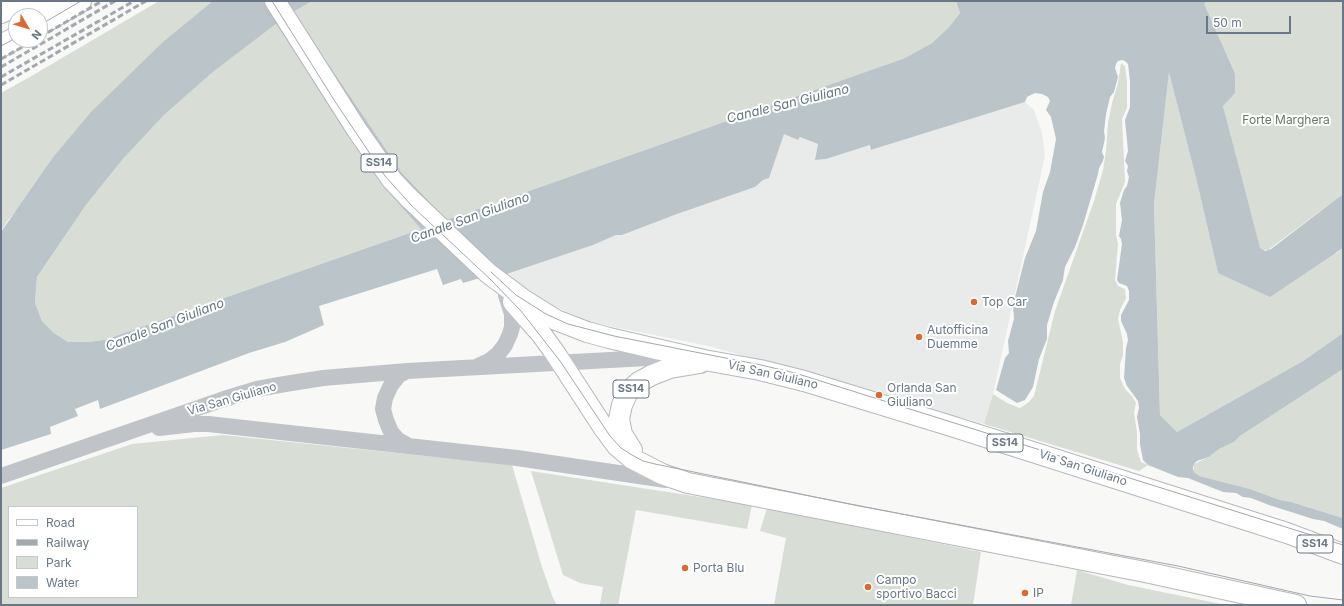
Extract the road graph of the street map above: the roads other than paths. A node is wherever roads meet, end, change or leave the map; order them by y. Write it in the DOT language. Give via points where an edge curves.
graph roads {
  1 [pos="22,1"];
  2 [pos="49,1"];
  3 [pos="80,1"];
  4 [pos="275,1"];
  5 [pos="37,8"];
  6 [pos="1,12"];
  7 [pos="48,19"];
  8 [pos="496,281"];
  9 [pos="712,361"];
  10 [pos="562,363"];
  11 [pos="472,368"];
  12 [pos="407,372"];
  13 [pos="109,440"];
  14 [pos="410,446"];
  15 [pos="652,469"];
  16 [pos="1,476"];
  17 [pos="688,483"];
  18 [pos="1287,533"];
  19 [pos="1343,547"];
  20 [pos="1343,554"];
  21 [pos="1296,605"];
  1 -- 6 [label="highway"];
  2 -- 5 [label="highway"];
  3 -- 7 [label="highway"];
  4 -- 8 [label="main road, SS14" via="338,102 392,180"];
  8 -- 9 [label="main road, Via San Giuliano / SS14" via="533,307 572,327"];
  8 -- 10 [label="main road, Via San Giuliano / SS14"];
  8 -- 11 [label="street, Via San Giuliano" via="511,309 512,326 502,349 493,359"];
  9 -- 10 [label="street, Via San Giuliano" via="647,358"];
  9 -- 15 [label="main road, SS14" via="661,371 639,382 624,399 619,412 622,434 640,459"];
  9 -- 18 [label="main road, Via San Giuliano / SS14" via="825,387"];
  10 -- 11 [label="street, Via San Giuliano"];
  10 -- 15 [label="main road, Via San Giuliano / SS14" via="617,446 631,458"];
  11 -- 12 [label="street, Via San Giuliano"];
  12 -- 13 [label="street, Via San Giuliano" via="323,378 257,389"];
  12 -- 14 [label="street, Via San Giuliano" via="399,375 391,385 383,409 391,432 398,440"];
  13 -- 14 [label="street, Via San Giuliano" via="170,426 208,424"];
  13 -- 16 [label="street, Via San Giuliano"];
  14 -- 17 [label="street, Via San Giuliano" via="517,458"];
  15 -- 17 [label="main road, Via San Giuliano / SS14"];
  17 -- 21 [label="main road, Via San Giuliano / SS14" via="1150,573"];
  18 -- 19 [label="street"];
  18 -- 20 [label="main road, Via San Giuliano / SS14"];
}
